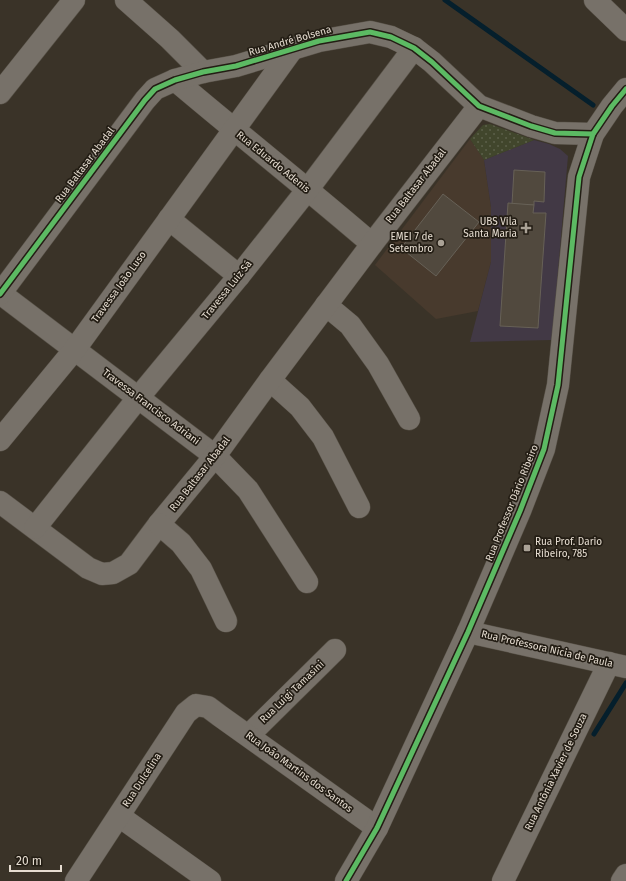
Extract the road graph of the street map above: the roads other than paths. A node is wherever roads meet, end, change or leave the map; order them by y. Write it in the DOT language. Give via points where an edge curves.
graph roads {
  1 [pos="74,0"];
  2 [pos="126,0"];
  3 [pos="595,0"];
  4 [pos="626,30"];
  5 [pos="414,48"];
  6 [pos="291,51"];
  7 [pos="203,72"];
  8 [pos="175,80"];
  9 [pos="626,89"];
  10 [pos="0,94"];
  11 [pos="479,106"];
  12 [pos="234,130"];
  13 [pos="593,134"];
  14 [pos="308,189"];
  15 [pos="169,219"];
  16 [pos="372,244"];
  17 [pos="239,276"];
  18 [pos="0,294"];
  19 [pos="326,305"];
  20 [pos="75,349"];
  21 [pos="270,380"];
  22 [pos="138,398"];
  23 [pos="409,419"];
  24 [pos="0,440"];
  25 [pos="215,456"];
  26 [pos="0,502"];
  27 [pos="359,507"];
  28 [pos="160,524"];
  29 [pos="35,528"];
  30 [pos="307,582"];
  31 [pos="226,621"];
  32 [pos="468,632"];
  33 [pos="336,650"];
  34 [pos="618,665"];
  35 [pos="220,716"];
  36 [pos="249,735"];
  37 [pos="119,816"];
  38 [pos="377,828"];
  39 [pos="626,875"];
  40 [pos="507,879"];
  41 [pos="76,881"];
  42 [pos="210,881"];
  43 [pos="346,881"];
  44 [pos="622,881"];
  1 -- 10 [label="street"];
  2 -- 7 [label="street"];
  3 -- 4 [label="street"];
  5 -- 6 [label="street, Rua André Bolsena" via="391,36 370,32 319,41"];
  5 -- 11 [label="street, Rua André Bolsena"];
  5 -- 14 [label="street, Travessa Luiz Sá"];
  6 -- 7 [label="street, Rua André Bolsena"];
  6 -- 12 [label="street, Travessa João Luso"];
  7 -- 8 [label="street, Rua Baltasar Abadal"];
  8 -- 12 [label="street, Rua Eduardo Adenis"];
  8 -- 18 [label="street, Rua Baltasar Abadal" via="155,89 145,100"];
  9 -- 13 [label="street, Rua Professor Dário Ribeiro"];
  11 -- 13 [label="street, Rua André Bolsena" via="555,133"];
  11 -- 16 [label="street, Rua Baltasar Abadal"];
  12 -- 14 [label="street, Rua Eduardo Adenis"];
  12 -- 15 [label="street, Travessa João Luso"];
  13 -- 32 [label="street, Rua Professor Dário Ribeiro" via="580,177 558,385 544,449"];
  14 -- 16 [label="street, Rua Eduardo Adenis"];
  14 -- 17 [label="street, Travessa Luiz Sá"];
  15 -- 17 [label="street"];
  15 -- 20 [label="street, Travessa João Luso"];
  16 -- 19 [label="street, Rua Baltasar Abadal"];
  17 -- 22 [label="street, Travessa Luiz Sá"];
  18 -- 20 [label="street, Travessa Francisco Adriani"];
  19 -- 21 [label="street, Rua Baltasar Abadal"];
  19 -- 23 [label="street" via="350,325 378,364"];
  20 -- 22 [label="street, Travessa Francisco Adriani"];
  20 -- 24 [label="street, Travessa João Luso"];
  21 -- 25 [label="street, Rua Baltasar Abadal"];
  21 -- 27 [label="street" via="300,407 323,437"];
  22 -- 25 [label="street, Travessa Francisco Adriani"];
  22 -- 29 [label="street, Travessa Luiz Sá"];
  25 -- 28 [label="street, Rua Baltasar Abadal"];
  25 -- 30 [label="street, Travessa Francisco Adriani" via="248,490"];
  26 -- 29 [label="street, Rua Baltasar Abadal"];
  28 -- 29 [label="street, Rua Baltasar Abadal" via="129,564 114,573 102,574 88,568"];
  28 -- 31 [label="street" via="181,543 201,569"];
  32 -- 34 [label="street, Rua Professora Nícia de Paula"];
  32 -- 38 [label="street, Rua Professor Dário Ribeiro"];
  33 -- 36 [label="street, Rua Luigi Tamasini"];
  34 -- 40 [label="street, Rua Antônia Xavier de Souza"];
  35 -- 36 [label="street, Rua João Martins dos Santos"];
  35 -- 37 [label="street, Rua Dulcelina" via="208,707 196,705 186,713"];
  36 -- 38 [label="street, Rua João Martins dos Santos"];
  37 -- 41 [label="street, Rua Dulcelina"];
  37 -- 42 [label="street"];
  38 -- 43 [label="street, Rua Professor Dário Ribeiro"];
  39 -- 44 [label="street"];
}
